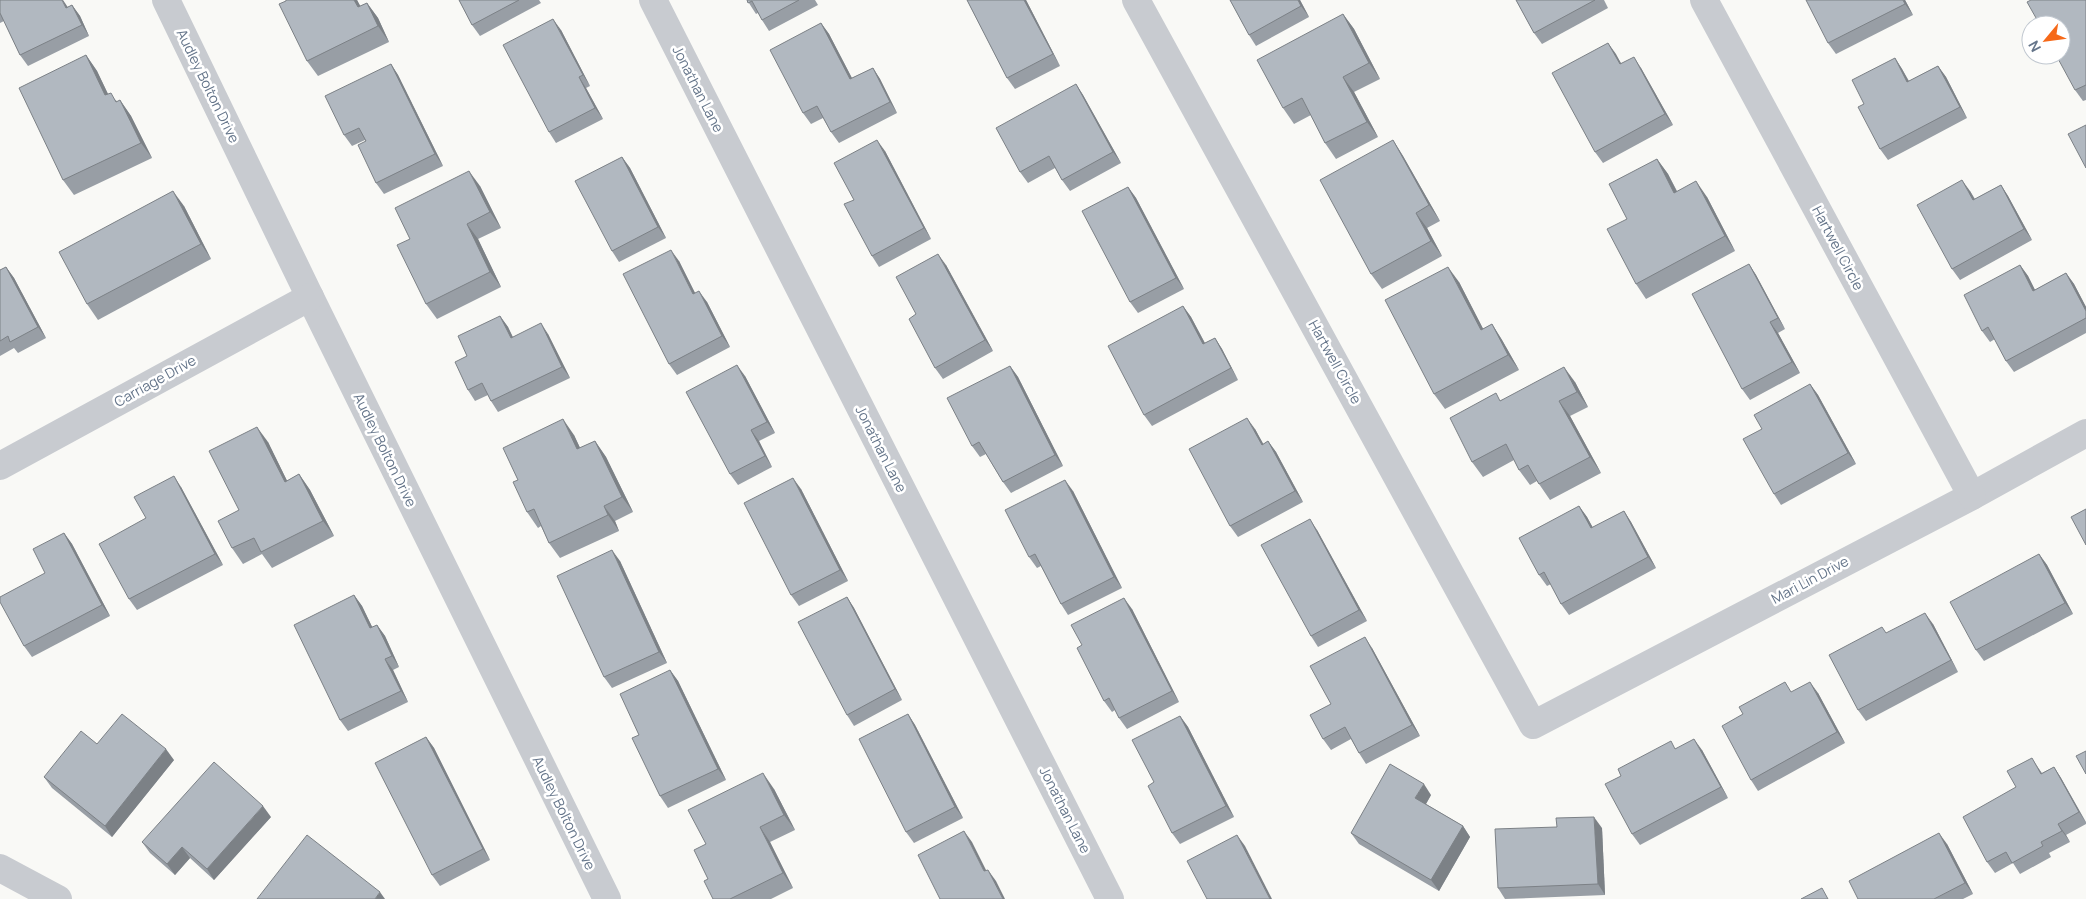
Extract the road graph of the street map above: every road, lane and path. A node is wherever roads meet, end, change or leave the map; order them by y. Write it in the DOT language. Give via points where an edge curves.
graph roads {
  1 [pos="166,0"];
  2 [pos="653,0"];
  3 [pos="1136,0"];
  4 [pos="1704,0"];
  5 [pos="310,297"];
  6 [pos="2086,434"];
  7 [pos="0,466"];
  8 [pos="1972,496"];
  9 [pos="1534,724"];
  10 [pos="0,868"];
  11 [pos="58,899"];
  12 [pos="607,899"];
  13 [pos="1110,899"];
  1 -- 5 [label="street, Audley Bolton Drive"];
  2 -- 13 [label="street, Jonathan Lane"];
  3 -- 9 [label="street, Hartwell Circle"];
  4 -- 8 [label="street, Hartwell Circle"];
  5 -- 7 [label="street, Carriage Drive"];
  5 -- 12 [label="street, Audley Bolton Drive"];
  6 -- 8 [label="street, Mari Lin Drive"];
  8 -- 9 [label="street, Mari Lin Drive"];
  10 -- 11 [label="street"];
}
